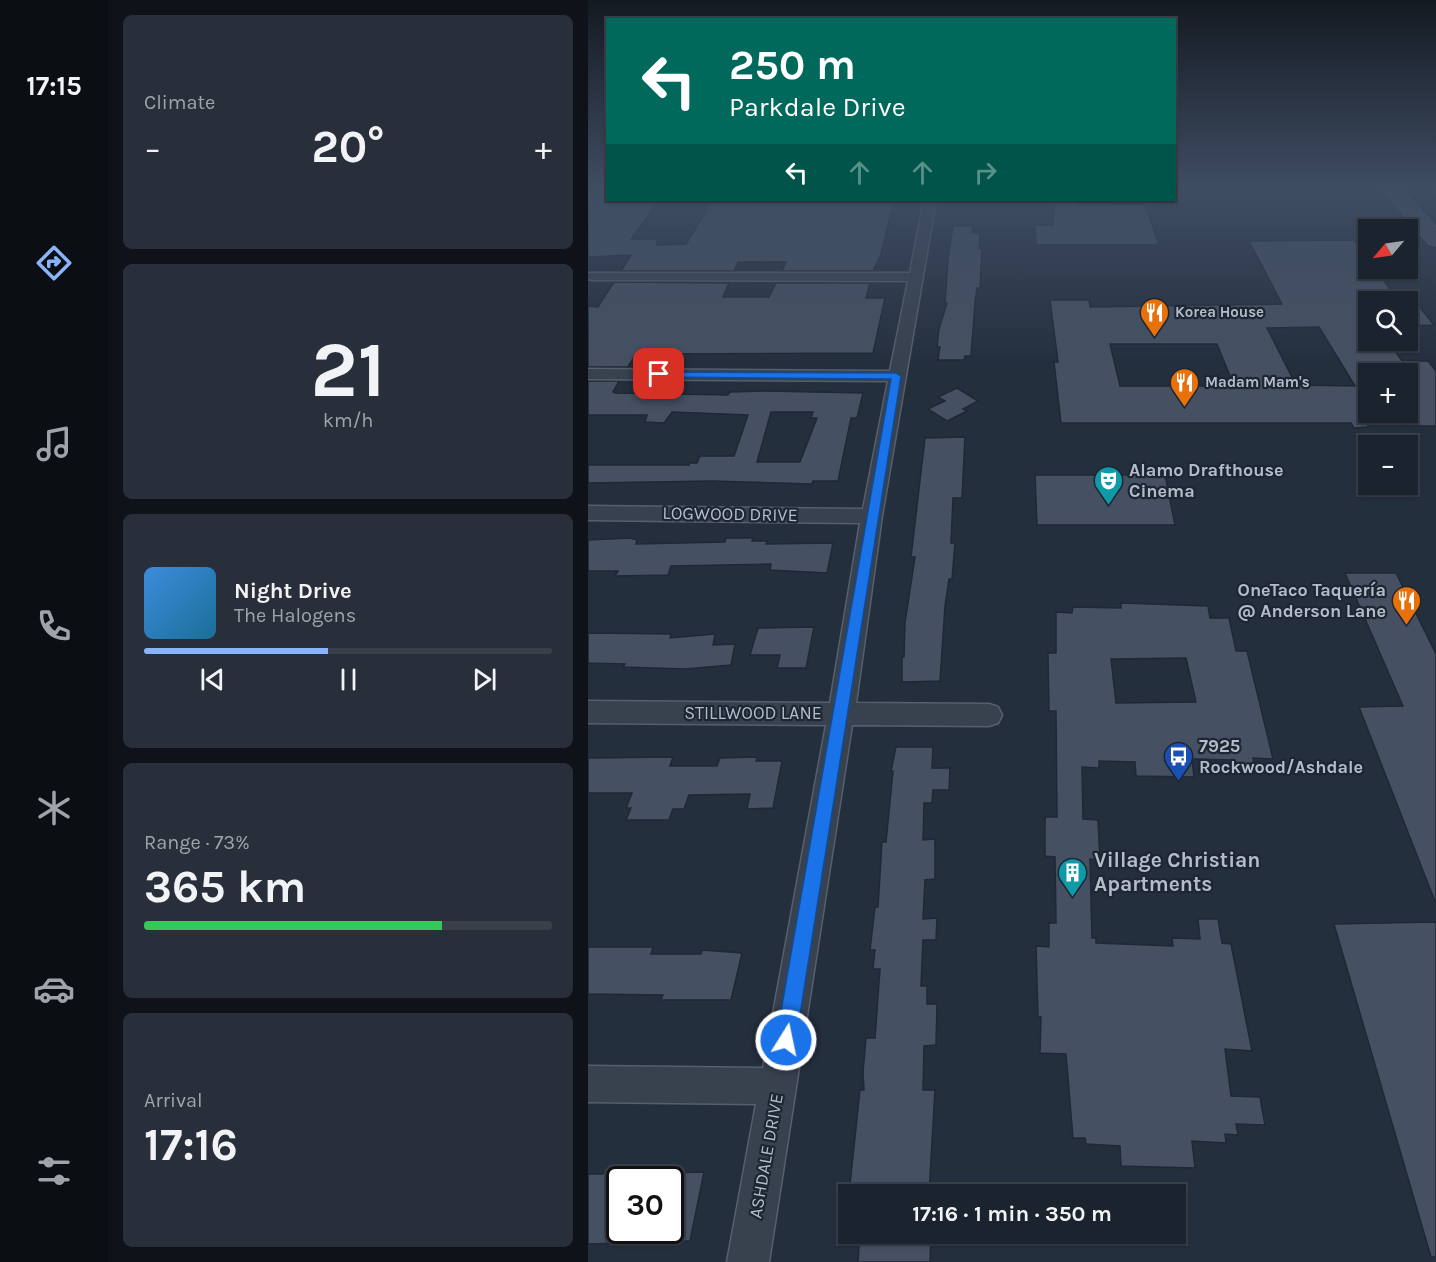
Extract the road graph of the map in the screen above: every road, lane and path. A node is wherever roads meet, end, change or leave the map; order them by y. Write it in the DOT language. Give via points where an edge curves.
graph roads {
  1 [pos="922,246"];
  2 [pos="592,276"];
  3 [pos="917,277"];
  4 [pos="588,374"];
  5 [pos="896,376"];
  6 [pos="588,513"];
  7 [pos="872,516"];
  8 [pos="588,712"];
  9 [pos="841,714"];
  10 [pos="989,715"];
  11 [pos="588,1084"];
  12 [pos="778,1086"];
  13 [pos="748,1262"];
  1 -- 3 [label="street, ASHDALE DRIVE"];
  2 -- 3 [label="street"];
  3 -- 5 [label="street, ASHDALE DRIVE"];
  4 -- 5 [label="street"];
  5 -- 7 [label="street, ASHDALE DRIVE"];
  6 -- 7 [label="street, LOGWOOD DRIVE"];
  7 -- 9 [label="street, ASHDALE DRIVE"];
  8 -- 9 [label="street, STILLWOOD LANE"];
  9 -- 10 [label="street, STILLWOOD LANE"];
  9 -- 12 [label="street, ASHDALE DRIVE"];
  11 -- 12 [label="street"];
  12 -- 13 [label="street, ASHDALE DRIVE"];
}
